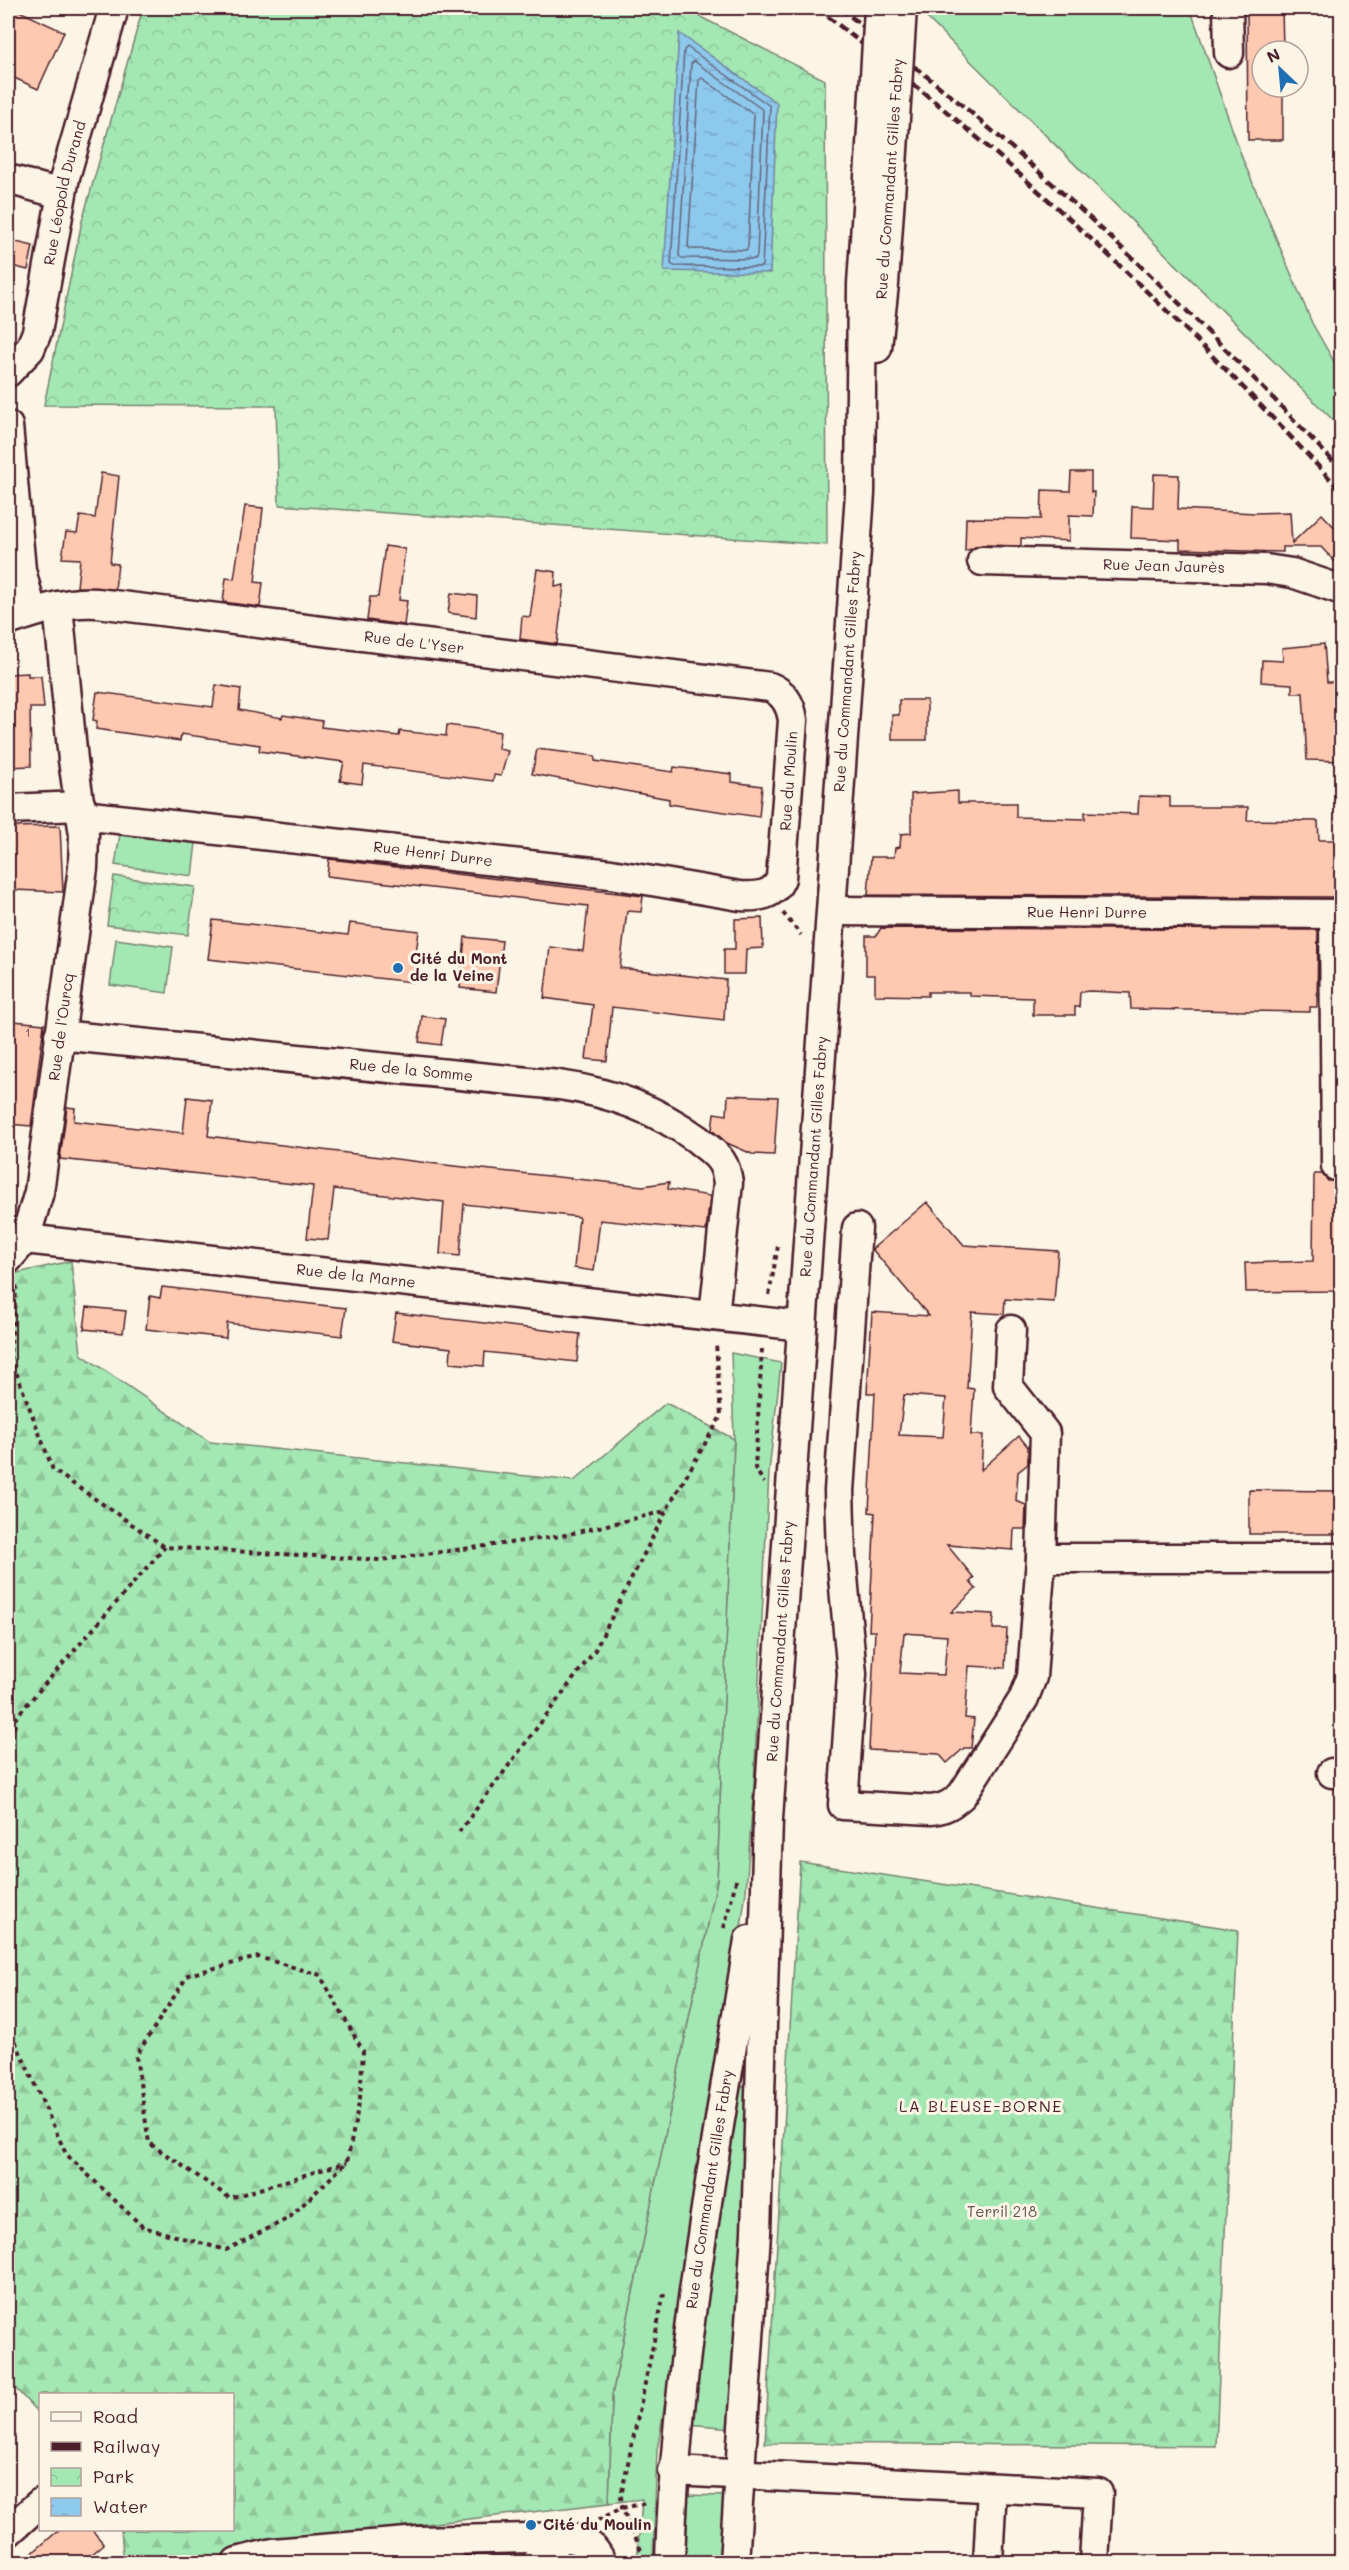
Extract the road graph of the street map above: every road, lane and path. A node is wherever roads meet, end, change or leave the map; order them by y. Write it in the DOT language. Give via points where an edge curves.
graph roads {
  1 [pos="879,8"];
  2 [pos="902,8"];
  3 [pos="1228,8"];
  4 [pos="105,11"];
  5 [pos="1229,53"];
  6 [pos="881,164"];
  7 [pos="8,179"];
  8 [pos="62,194"];
  9 [pos="8,372"];
  10 [pos="8,426"];
  11 [pos="982,561"];
  12 [pos="1341,590"];
  13 [pos="32,613"];
  14 [pos="770,687"];
  15 [pos="8,808"];
  16 [pos="81,811"];
  17 [pos="773,889"];
  18 [pos="832,911"];
  19 [pos="1338,914"];
  20 [pos="806,931"];
  21 [pos="59,1035"];
  22 [pos="1336,1166"];
  23 [pos="857,1228"];
  24 [pos="779,1242"];
  25 [pos="15,1251"];
  26 [pos="714,1316"];
  27 [pos="764,1322"];
  28 [pos="802,1326"];
  29 [pos="1011,1330"];
  30 [pos="10,1356"];
  31 [pos="8,1361"];
  32 [pos="765,1484"];
  33 [pos="666,1511"];
  34 [pos="165,1547"];
  35 [pos="1041,1558"];
  36 [pos="1341,1558"];
  37 [pos="8,1764"];
  38 [pos="768,1819"];
  39 [pos="459,1832"];
  40 [pos="740,1869"];
  41 [pos="722,1936"];
  42 [pos="8,2025"];
  43 [pos="347,2162"];
  44 [pos="666,2285"];
  45 [pos="673,2471"];
  46 [pos="741,2474"];
  47 [pos="992,2488"];
  48 [pos="39,2504"];
  49 [pos="622,2508"];
  50 [pos="671,2515"];
  51 [pos="8,2532"];
  52 [pos="563,2538"];
  53 [pos="420,2541"];
  54 [pos="657,2560"];
  55 [pos="237,2562"];
  56 [pos="451,2562"];
  57 [pos="537,2562"];
  58 [pos="601,2562"];
  59 [pos="734,2562"];
  60 [pos="988,2562"];
  61 [pos="1094,2562"];
  1 -- 6 [label="street, Rue du Commandant Gilles Fabry, bridge"];
  2 -- 6 [label="street, Rue du Commandant Gilles Fabry, bridge"];
  3 -- 5 [label="street"];
  4 -- 8 [label="street, Rue Léopold Durand"];
  6 -- 18 [label="street, Rue du Commandant Gilles Fabry" via="861,284 860,493"];
  7 -- 8 [label="street"];
  8 -- 9 [label="street, Rue Léopold Durand" via="37,332 30,349"];
  10 -- 13 [label="street" via="21,570"];
  11 -- 12 [label="street, Rue Jean Jaurès" via="1266,569 1292,573"];
  13 -- 14 [label="street, Rue de L'Yser" via="76,603 98,603"];
  13 -- 16 [label="street, Rue de l'Ourcq" via="73,760"];
  14 -- 17 [label="street, Rue du Moulin" via="782,694 793,720 783,861"];
  15 -- 16 [label="street, Rue Henri Durre"];
  16 -- 17 [label="street, Rue Henri Durre" via="611,874 740,896"];
  16 -- 21 [label="street, Rue de l'Ourcq" via="83,868"];
  17 -- 20 [label="path" via="806,941"];
  18 -- 19 [label="street, Rue Henri Durre"];
  18 -- 28 [label="street, Rue du Commandant Gilles Fabry"];
  19 -- 22 [label="street"];
  21 -- 25 [label="street, Rue de l'Ourcq" via="39,1192"];
  21 -- 26 [label="street, Rue de la Somme" via="580,1089 633,1103 679,1126 720,1159 728,1183"];
  23 -- 35 [label="street" via="839,1491 852,1674 843,1805 939,1810 962,1795 1024,1698 1032,1677"];
  24 -- 27 [label="path"];
  25 -- 26 [label="street, Rue de la Marne"];
  25 -- 30 [label="path" via="17,1279"];
  26 -- 27 [label="street, Rue de la Marne"];
  26 -- 33 [label="path" via="721,1416"];
  27 -- 28 [label="street, Rue de la Marne"];
  27 -- 32 [label="path" via="755,1468"];
  28 -- 38 [label="street, Rue du Commandant Gilles Fabry"];
  29 -- 35 [label="street" via="1008,1386 1045,1432"];
  30 -- 31 [label="path"];
  30 -- 34 [label="path" via="53,1470"];
  33 -- 34 [label="path" via="561,1536 381,1560"];
  33 -- 39 [label="path" via="595,1650"];
  34 -- 37 [label="path" via="16,1717"];
  35 -- 36 [label="street"];
  38 -- 45 [label="street, Rue du Commandant Gilles Fabry" via="700,2257"];
  38 -- 46 [label="street, Rue du Commandant Gilles Fabry" via="756,2233"];
  40 -- 41 [label="path"];
  42 -- 43 [label="path" via="66,2154 143,2227 226,2250 289,2218"];
  43 -- 43 [label="path" via="360,2098 363,2051 320,1975 258,1957 188,1976 136,2056 149,2143 230,2198"];
  44 -- 49 [label="path" via="622,2484"];
  45 -- 46 [label="street"];
  45 -- 50 [label="street, Rue du Commandant Gilles Fabry"];
  46 -- 47 [label="street"];
  46 -- 59 [label="street, Rue du Commandant Gilles Fabry"];
  47 -- 60 [label="street"];
  47 -- 61 [label="street" via="1098,2493"];
  48 -- 51 [label="street"];
  49 -- 50 [label="path" via="650,2502"];
  49 -- 52 [label="path"];
  49 -- 54 [label="path" via="636,2536"];
  50 -- 54 [label="street, Rue du Commandant Gilles Fabry"];
  52 -- 53 [label="street"];
  52 -- 57 [label="street"];
  52 -- 58 [label="street" via="582,2540"];
  53 -- 55 [label="street" via="273,2553"];
  53 -- 56 [label="street"];
}
